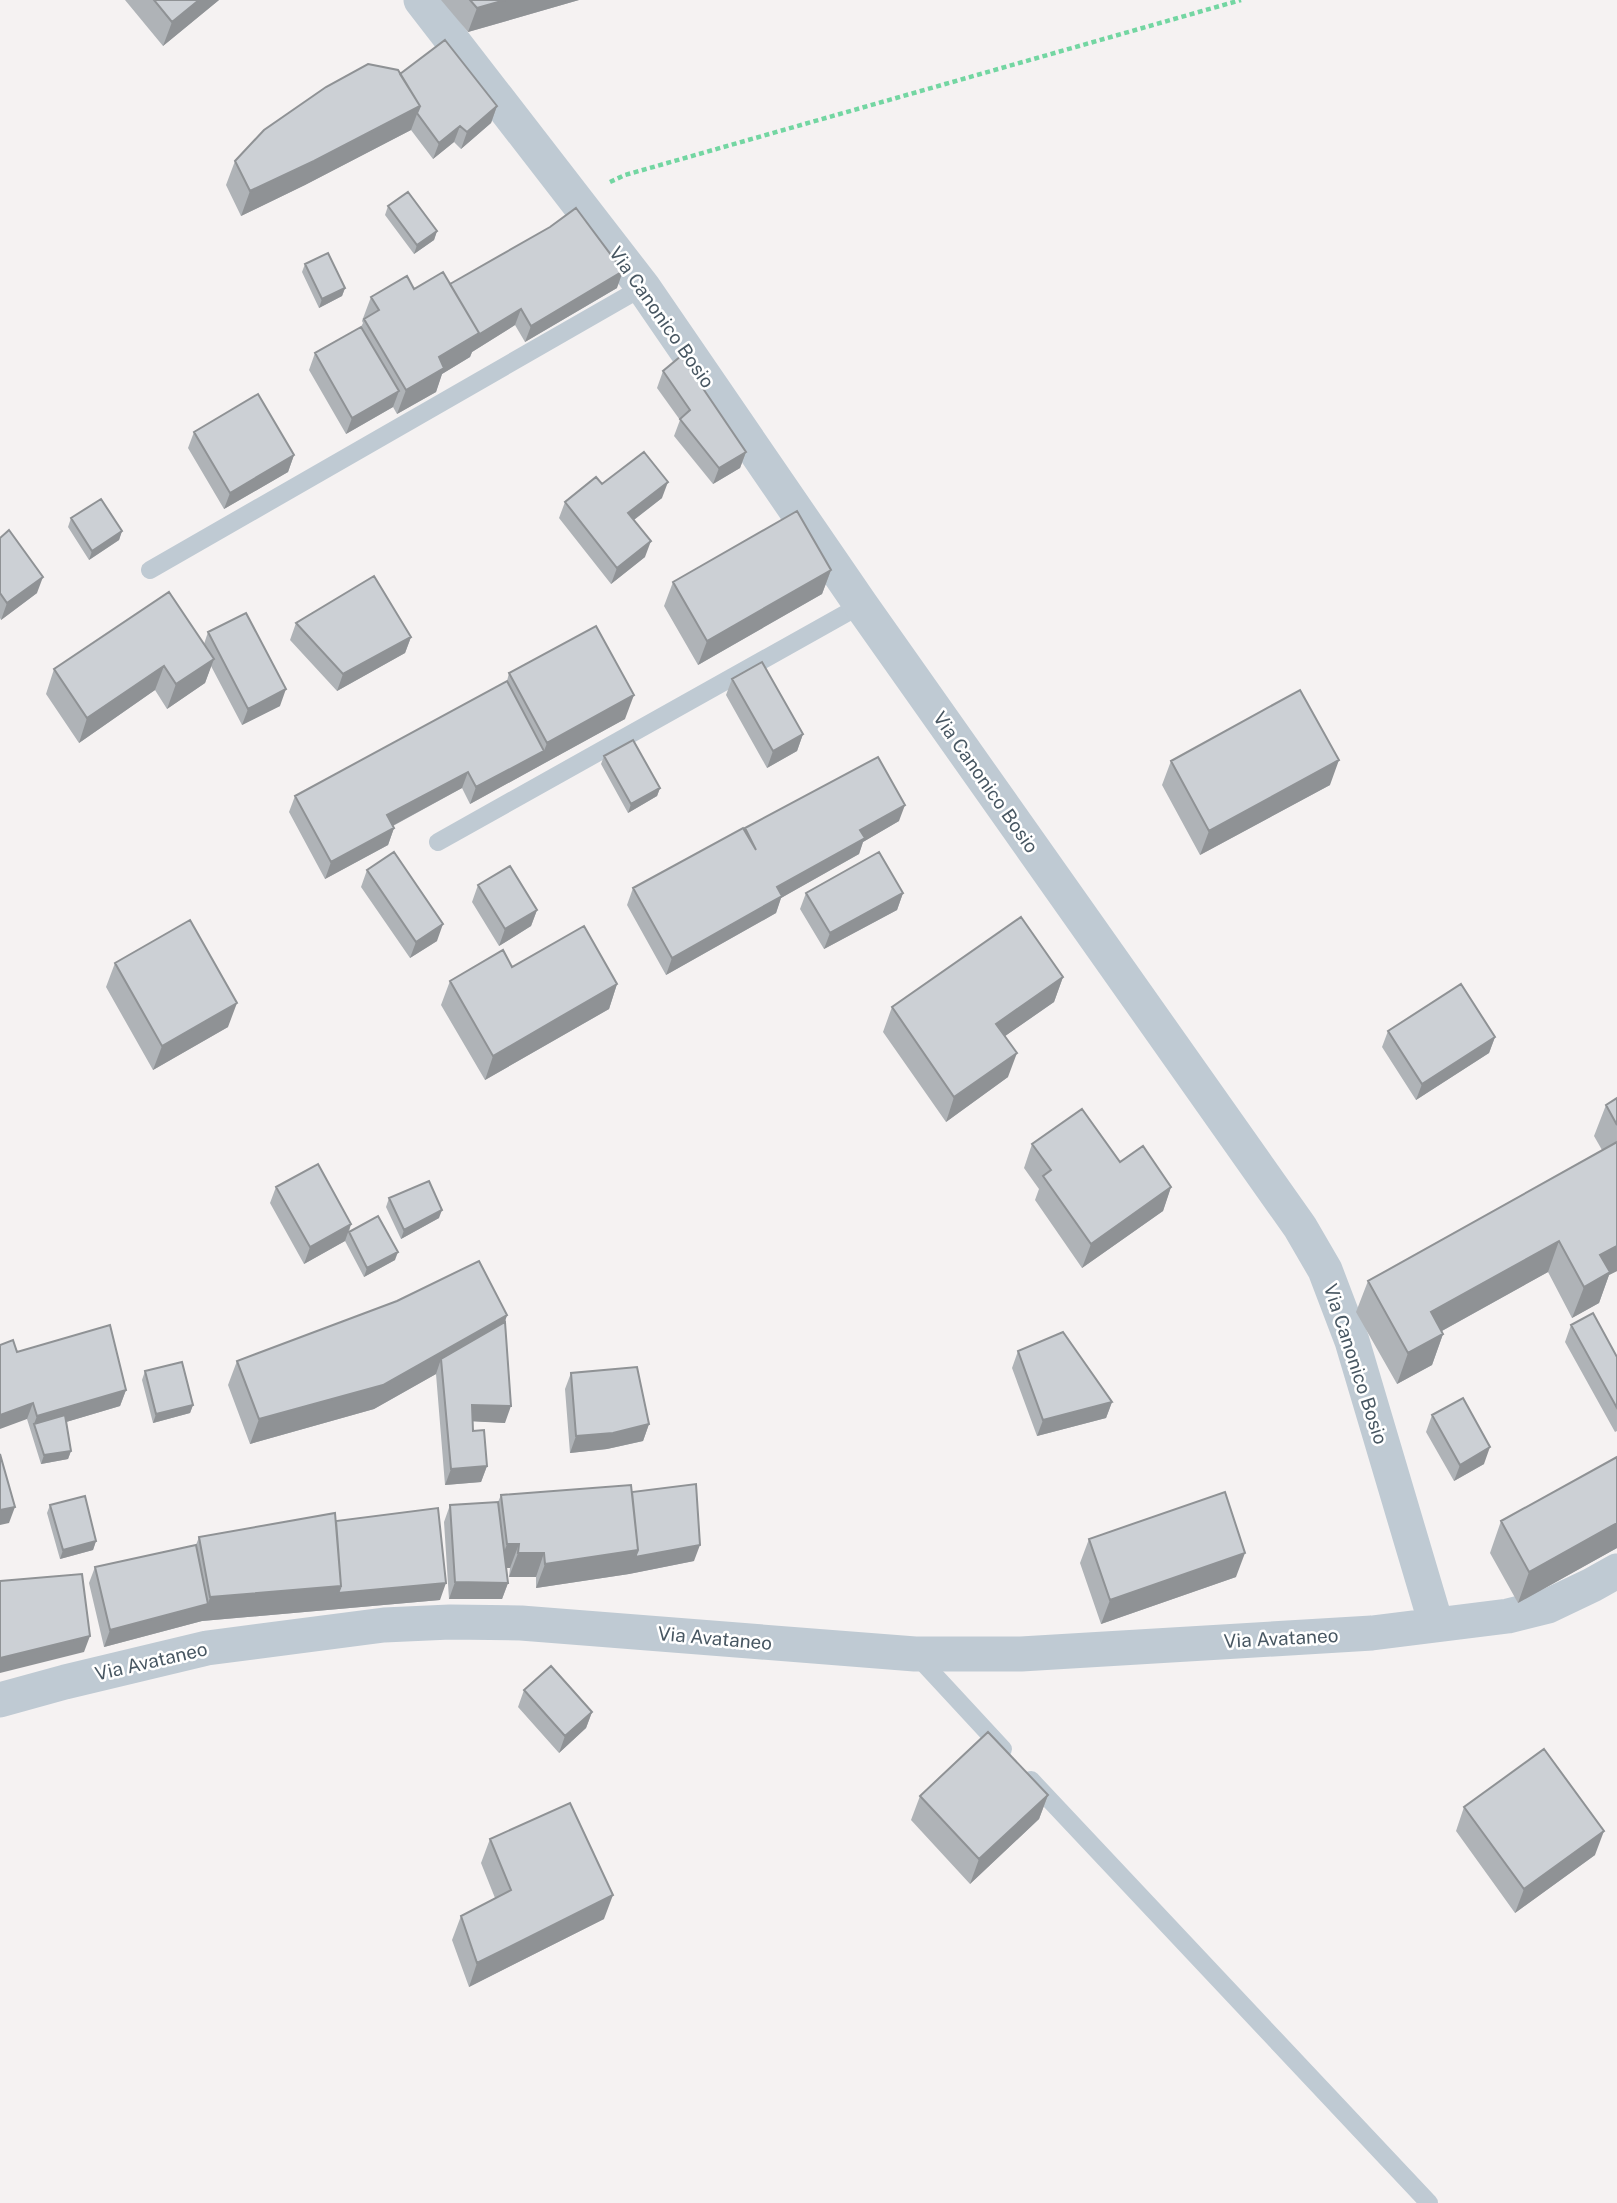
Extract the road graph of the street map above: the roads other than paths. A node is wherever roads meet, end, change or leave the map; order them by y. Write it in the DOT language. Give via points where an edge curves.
graph roads {
  1 [pos="421,0"];
  2 [pos="643,287"];
  3 [pos="149,570"];
  4 [pos="861,605"];
  5 [pos="438,842"];
  6 [pos="1617,1571"];
  7 [pos="1436,1624"];
  8 [pos="915,1654"];
  9 [pos="0,1700"];
  10 [pos="1429,2203"];
  1 -- 2 [label="street, Via Canonico Bosio"];
  2 -- 3 [label="lane"];
  2 -- 4 [label="street, Via Canonico Bosio"];
  4 -- 5 [label="lane"];
  4 -- 7 [label="street, Via Canonico Bosio" via="1300,1227 1325,1270 1353,1340"];
  6 -- 7 [label="street, Via Avataneo" via="1548,1606 1508,1616"];
  7 -- 8 [label="street, Via Avataneo" via="1373,1633 1021,1654"];
  8 -- 9 [label="street, Via Avataneo" via="521,1623 450,1622 208,1648"];
  8 -- 10 [label="lane"];
}
